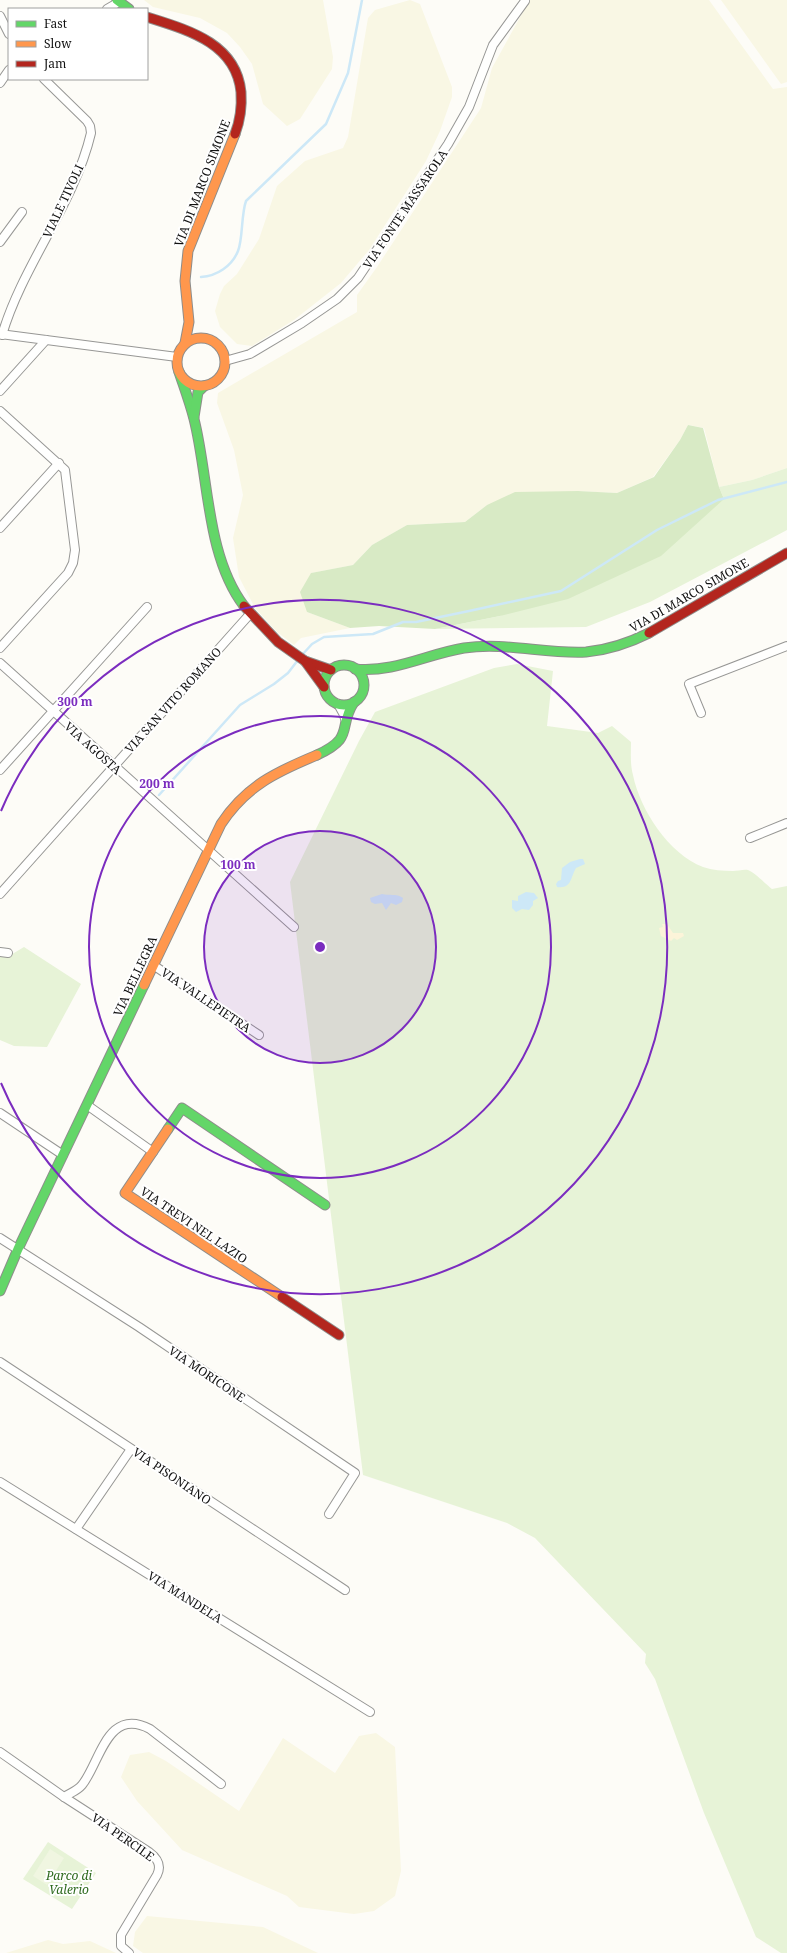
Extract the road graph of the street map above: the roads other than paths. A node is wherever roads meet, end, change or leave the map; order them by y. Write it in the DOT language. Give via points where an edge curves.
graph roads {
  1 [pos="118,1"];
  2 [pos="525,1"];
  3 [pos="108,8"];
  4 [pos="128,8"];
  5 [pos="0,16"];
  6 [pos="148,17"];
  7 [pos="8,32"];
  8 [pos="8,71"];
  9 [pos="45,80"];
  10 [pos="0,83"];
  11 [pos="22,212"];
  12 [pos="0,242"];
  13 [pos="189,316"];
  14 [pos="1,335"];
  15 [pos="208,338"];
  16 [pos="46,340"];
  17 [pos="185,343"];
  18 [pos="177,357"];
  19 [pos="225,361"];
  20 [pos="178,372"];
  21 [pos="204,386"];
  22 [pos="0,391"];
  23 [pos="0,411"];
  24 [pos="194,419"];
  25 [pos="59,463"];
  26 [pos="0,528"];
  27 [pos="787,552"];
  28 [pos="148,607"];
  29 [pos="250,614"];
  30 [pos="787,646"];
  31 [pos="0,648"];
  32 [pos="306,661"];
  33 [pos="0,663"];
  34 [pos="355,669"];
  35 [pos="387,669"];
  36 [pos="331,670"];
  37 [pos="324,687"];
  38 [pos="362,692"];
  39 [pos="354,702"];
  40 [pos="338,704"];
  41 [pos="53,711"];
  42 [pos="701,713"];
  43 [pos="346,722"];
  44 [pos="114,766"];
  45 [pos="0,770"];
  46 [pos="787,823"];
  47 [pos="750,838"];
  48 [pos="208,849"];
  49 [pos="0,894"];
  50 [pos="294,927"];
  51 [pos="153,965"];
  52 [pos="258,1035"];
  53 [pos="87,1105"];
  54 [pos="0,1113"];
  55 [pos="153,1152"];
  56 [pos="63,1155"];
  57 [pos="325,1205"];
  58 [pos="0,1238"];
  59 [pos="18,1250"];
  60 [pos="0,1291"];
  61 [pos="339,1335"];
  62 [pos="0,1362"];
  63 [pos="131,1449"];
  64 [pos="0,1482"];
  65 [pos="329,1514"];
  66 [pos="76,1529"];
  67 [pos="345,1590"];
  68 [pos="370,1712"];
  69 [pos="0,1752"];
  70 [pos="221,1784"];
  71 [pos="64,1797"];
  72 [pos="129,1953"];
  1 -- 3 [label="street"];
  1 -- 4 [label="street"];
  2 -- 19 [label="street, VIA FONTE MASSAROLA" via="493,45 469,107 448,144 358,278 337,299 291,330 250,354"];
  5 -- 7 [label="street"];
  6 -- 13 [label="street, VIA DI MARCO SIMONE" via="190,31 210,41 227,56 242,87 238,126 188,251 185,285"];
  8 -- 10 [label="street"];
  9 -- 14 [label="street, VIALE TIVOLI" via="87,121 91,135 72,187 28,270"];
  11 -- 12 [label="street"];
  13 -- 15 [label="street, VIA DI MARCO SIMONE" via="197,330"];
  13 -- 17 [label="street, VIA DI MARCO SIMONE" via="189,332"];
  14 -- 16 [label="street"];
  15 -- 17 [label="street" via="192,339"];
  15 -- 19 [label="street" via="222,349"];
  16 -- 18 [label="street"];
  16 -- 22 [label="street"];
  17 -- 18 [label="street"];
  18 -- 20 [label="street"];
  19 -- 21 [label="street" via="222,374 217,380"];
  20 -- 21 [label="street" via="189,383"];
  20 -- 24 [label="street"];
  21 -- 24 [label="street" via="198,392"];
  23 -- 25 [label="street"];
  24 -- 29 [label="street" via="216,545 227,576"];
  25 -- 26 [label="street"];
  25 -- 31 [label="street" via="67,477 75,550 73,563 66,576"];
  27 -- 35 [label="street, VIA DI MARCO SIMONE" via="666,624 616,647 584,652 478,646 446,651"];
  28 -- 41 [label="street"];
  29 -- 32 [label="street" via="278,642"];
  29 -- 44 [label="street, VIA SAN VITO ROMANO"];
  30 -- 42 [label="street" via="689,684"];
  32 -- 36 [label="street"];
  32 -- 37 [label="street"];
  33 -- 41 [label="street, VIA AGOSTA"];
  34 -- 35 [label="street, VIA DI MARCO SIMONE" via="374,672"];
  34 -- 36 [label="street" via="343,665"];
  34 -- 38 [label="street" via="363,679"];
  35 -- 38 [label="street, VIA DI MARCO SIMONE" via="375,676"];
  36 -- 37 [label="street"];
  37 -- 40 [label="street" via="328,697"];
  38 -- 39 [label="street"];
  39 -- 40 [label="street"];
  39 -- 43 [label="street, VIA BELLEGRA" via="348,711"];
  40 -- 43 [label="street"];
  41 -- 44 [label="street, VIA AGOSTA"];
  41 -- 45 [label="street"];
  43 -- 48 [label="street, VIA BELLEGRA" via="343,737 334,746 271,775 245,793 228,813"];
  44 -- 48 [label="street, VIA AGOSTA"];
  44 -- 49 [label="street, VIA SAN VITO ROMANO"];
  46 -- 47 [label="street"];
  48 -- 50 [label="street, VIA AGOSTA"];
  48 -- 51 [label="street, VIA BELLEGRA"];
  51 -- 52 [label="street, VIA VALLEPIETRA"];
  51 -- 53 [label="street, VIA BELLEGRA"];
  53 -- 55 [label="street"];
  53 -- 56 [label="street, VIA BELLEGRA"];
  54 -- 56 [label="street"];
  55 -- 57 [label="street, VIA TREVI NEL LAZIO" via="182,1108"];
  55 -- 61 [label="street, VIA TREVI NEL LAZIO" via="125,1193"];
  56 -- 59 [label="street, VIA BELLEGRA"];
  58 -- 59 [label="street"];
  59 -- 60 [label="street, VIA BELLEGRA"];
  59 -- 65 [label="street, VIA MORICONE" via="355,1473"];
  62 -- 63 [label="street, VIA PISONIANO"];
  63 -- 66 [label="street"];
  63 -- 67 [label="street, VIA PISONIANO"];
  64 -- 66 [label="street, VIA MANDELA"];
  66 -- 68 [label="street, VIA MANDELA"];
  69 -- 71 [label="street, VIA PERCILE"];
  70 -- 71 [label="street" via="150,1729 140,1724 130,1724 116,1730 108,1738 82,1785"];
  71 -- 72 [label="street, VIA PERCILE" via="149,1852 159,1864 157,1875 121,1935 121,1946"];
}
